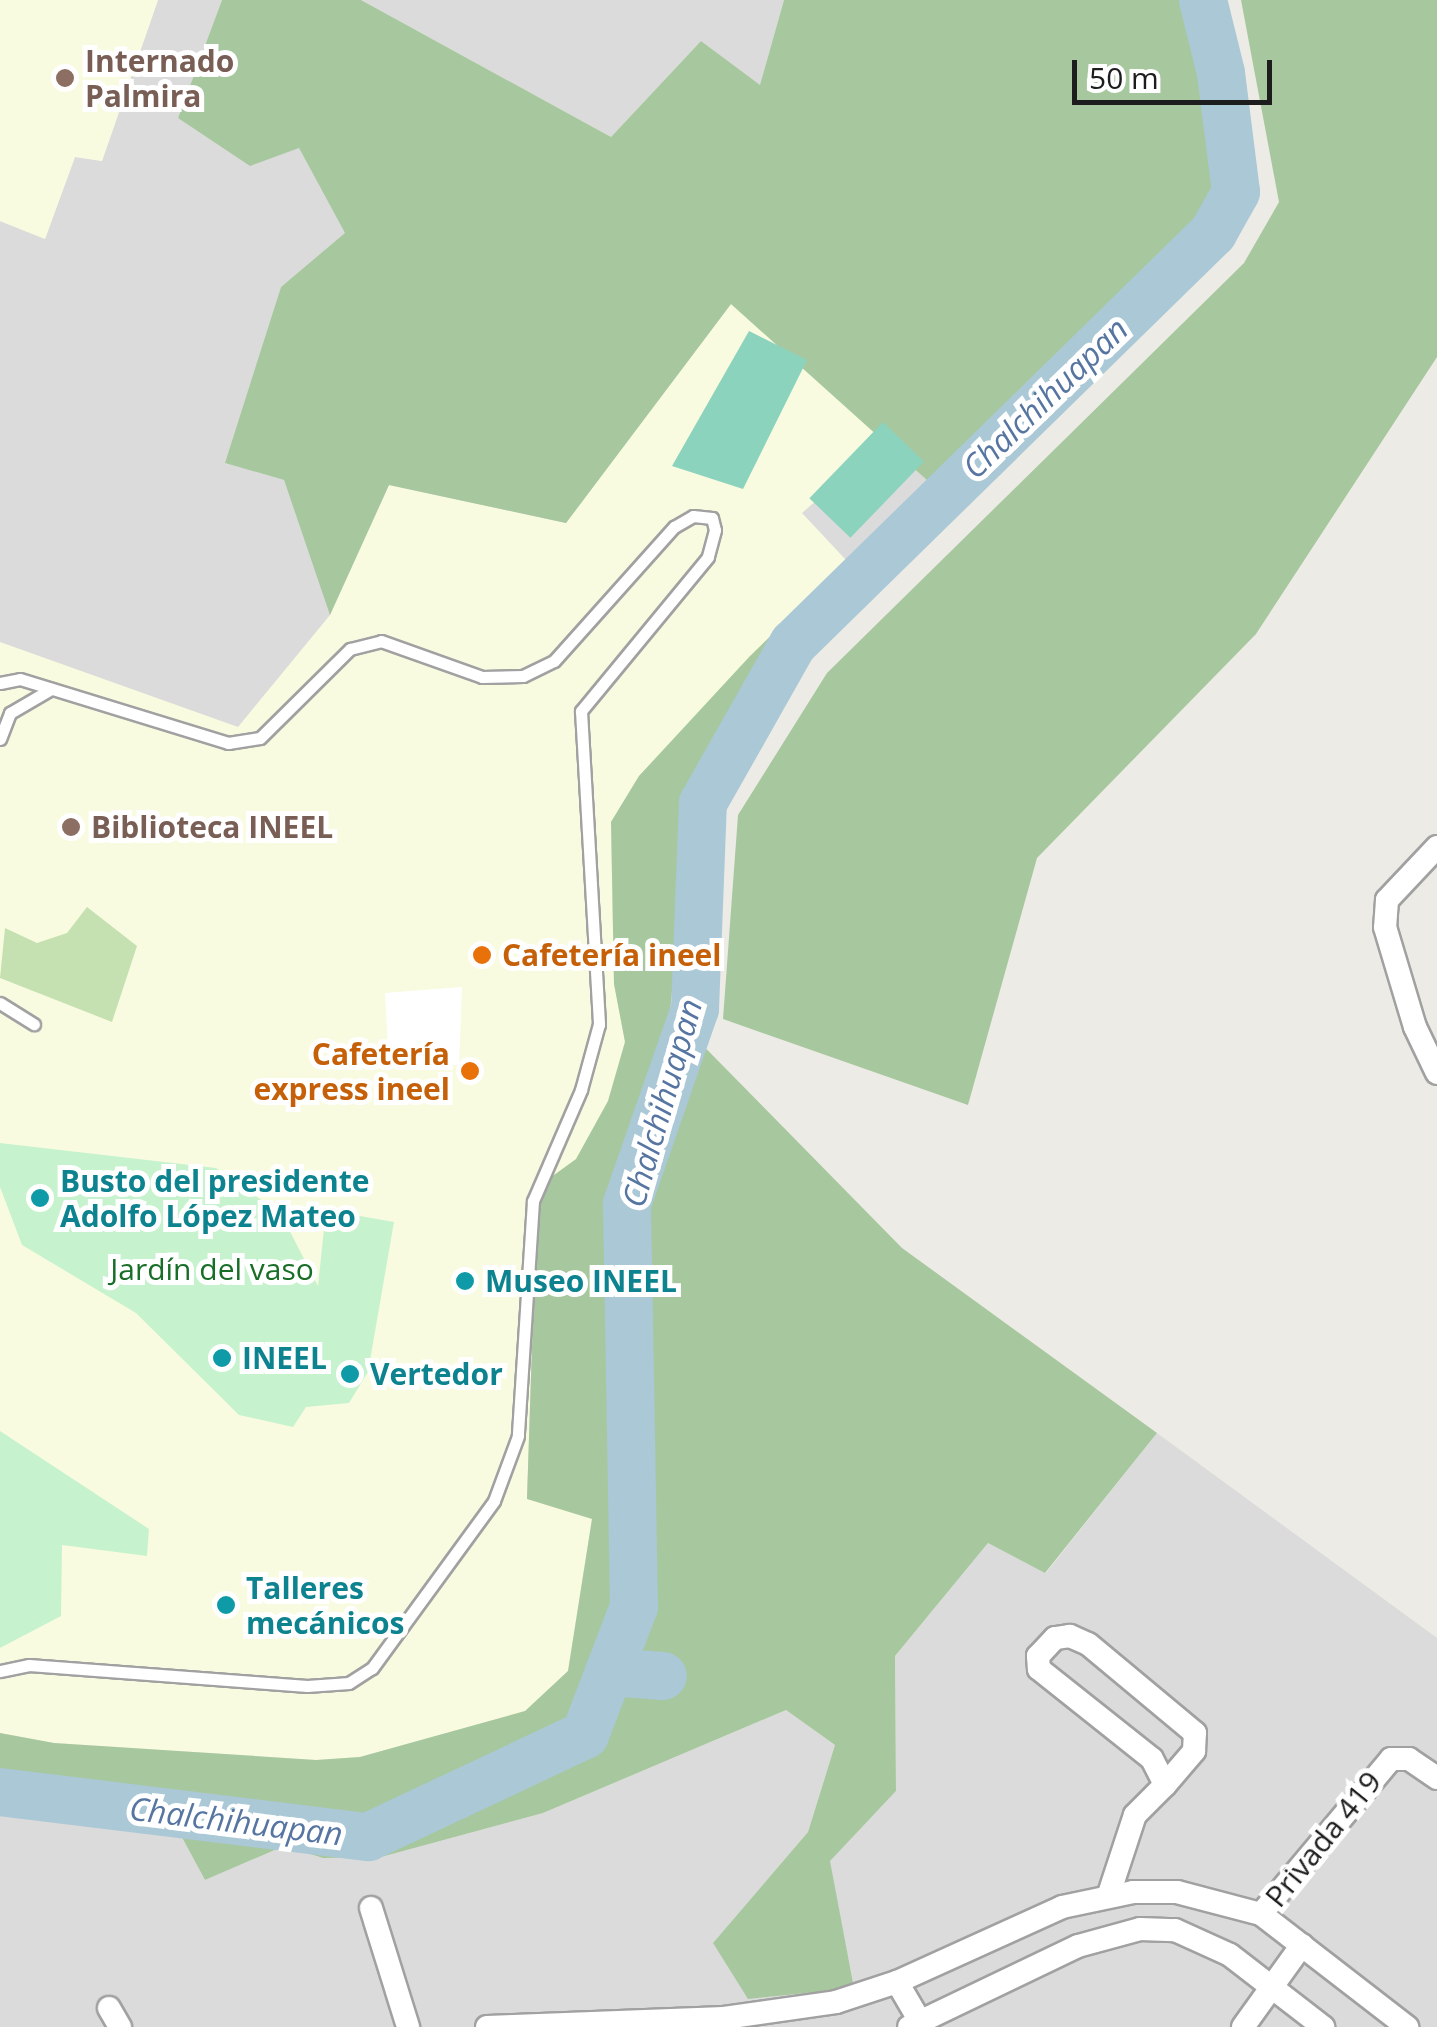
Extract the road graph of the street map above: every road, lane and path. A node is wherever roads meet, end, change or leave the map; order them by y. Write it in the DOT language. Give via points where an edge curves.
graph roads {
  1 [pos="0,683"];
  2 [pos="51,689"];
  3 [pos="0,739"];
  4 [pos="1437,847"];
  5 [pos="0,1004"];
  6 [pos="34,1024"];
  7 [pos="1437,1074"];
  8 [pos="0,1671"];
  9 [pos="1437,1778"];
  10 [pos="1164,1785"];
  11 [pos="1108,1897"];
  12 [pos="371,1908"];
  13 [pos="1261,1914"];
  14 [pos="1302,1946"];
  15 [pos="898,1982"];
  16 [pos="1271,1984"];
  17 [pos="915,2025"];
  18 [pos="408,2027"];
  19 [pos="487,2027"];
  20 [pos="1243,2027"];
  21 [pos="1322,2027"];
  22 [pos="1407,2027"];
  1 -- 2 [label="lane" via="20,679"];
  2 -- 3 [label="lane" via="10,713"];
  2 -- 8 [label="lane" via="228,743 260,738 350,649 366,645 381,642 482,677 524,676 554,661 674,527 693,516 712,518 715,530 708,557 582,711 598,1024 581,1090 533,1200 518,1436 494,1501 372,1668 349,1683 306,1686 29,1665"];
  4 -- 7 [label="street" via="1387,900 1386,927 1415,1027"];
  5 -- 6 [label="lane"];
  9 -- 13 [label="street, Privada 419" via="1409,1759 1391,1759"];
  10 -- 10 [label="street" via="1194,1751 1196,1734 1088,1644 1055,1638 1038,1656 1039,1669 1152,1759"];
  10 -- 11 [label="street" via="1135,1815"];
  11 -- 13 [label="street" via="1177,1892"];
  11 -- 15 [label="street" via="1062,1906"];
  12 -- 18 [label="street"];
  13 -- 14 [label="street"];
  14 -- 16 [label="street"];
  14 -- 22 [label="street"];
  15 -- 17 [label="street"];
  15 -- 19 [label="street" via="836,2002 724,2018"];
  16 -- 17 [label="street" via="1230,1955 1175,1930 1140,1929 1078,1946"];
  16 -- 20 [label="street"];
  16 -- 21 [label="street"];
}
